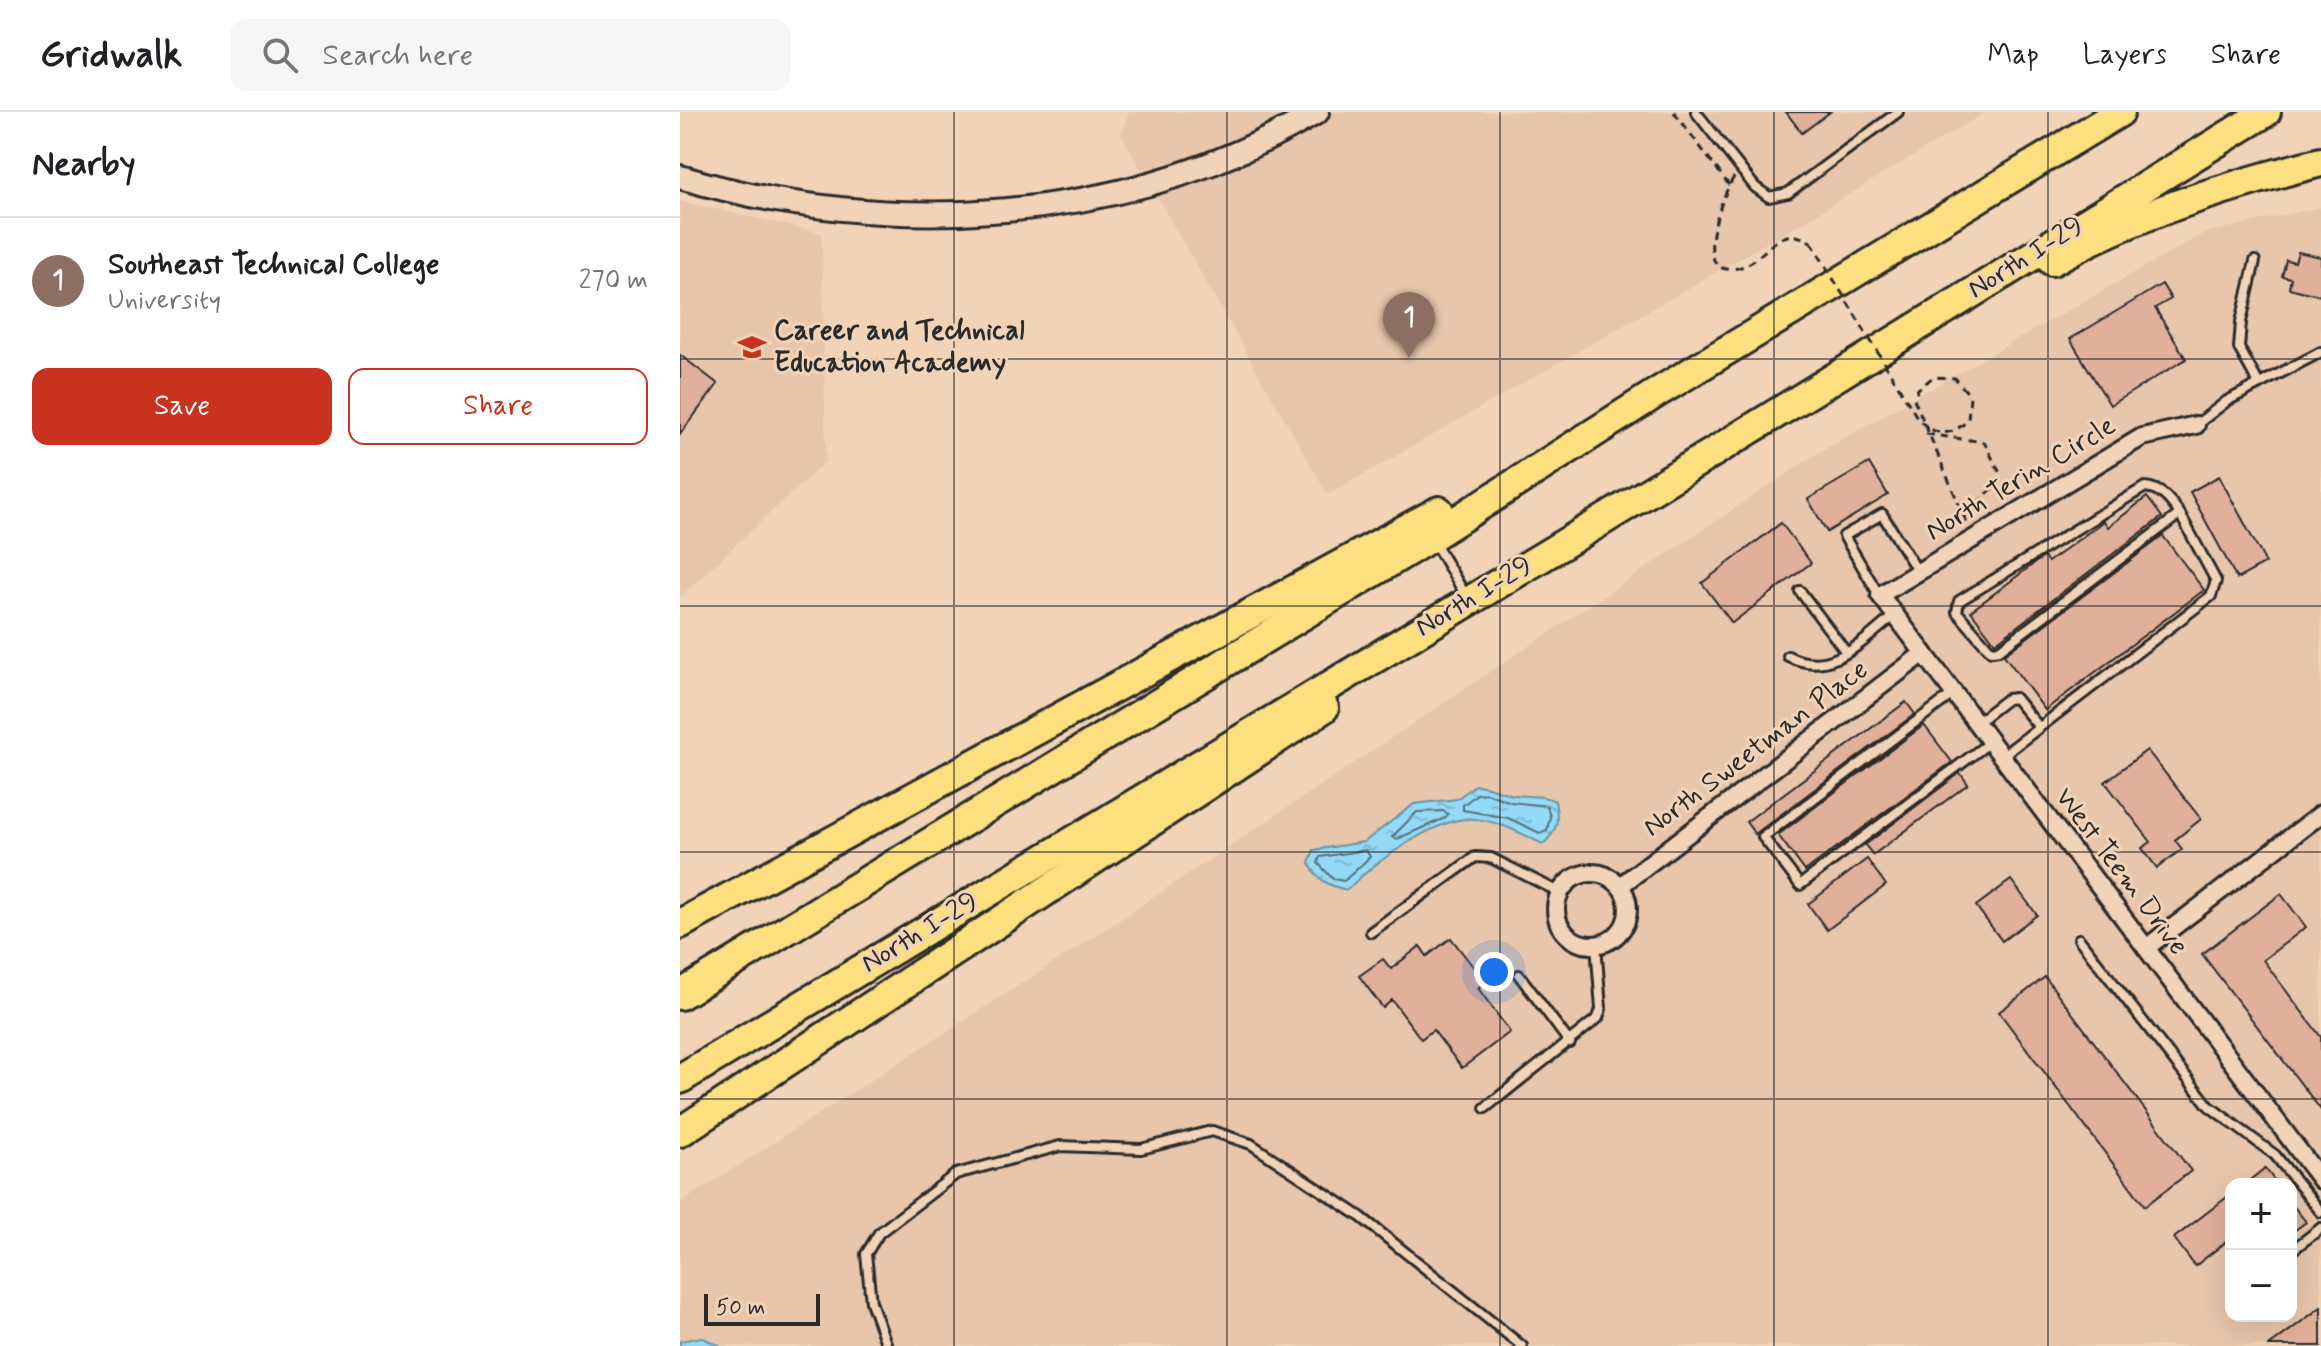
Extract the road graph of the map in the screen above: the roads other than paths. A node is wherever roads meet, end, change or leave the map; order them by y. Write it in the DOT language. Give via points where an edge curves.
graph roads {
  1 [pos="1317,112"];
  2 [pos="1696,112"];
  3 [pos="1898,112"];
  4 [pos="2120,112"];
  5 [pos="2266,112"];
  6 [pos="2321,162"];
  7 [pos="680,177"];
  8 [pos="2255,261"];
  9 [pos="1923,323"];
  10 [pos="2321,352"];
  11 [pos="2259,384"];
  12 [pos="1658,392"];
  13 [pos="2196,425"];
  14 [pos="2180,514"];
  15 [pos="1600,522"];
  16 [pos="1431,537"];
  17 [pos="1918,572"];
  18 [pos="1800,591"];
  19 [pos="1880,595"];
  20 [pos="1469,600"];
  21 [pos="1895,615"];
  22 [pos="1846,652"];
  23 [pos="1924,653"];
  24 [pos="1788,656"];
  25 [pos="1954,693"];
  26 [pos="1976,723"];
  27 [pos="2039,727"];
  28 [pos="1990,742"];
  29 [pos="2002,757"];
  30 [pos="2321,814"];
  31 [pos="1620,886"];
  32 [pos="1559,892"];
  33 [pos="680,924"];
  34 [pos="1371,932"];
  35 [pos="2079,939"];
  36 [pos="1596,944"];
  37 [pos="2146,948"];
  38 [pos="1519,975"];
  39 [pos="680,995"];
  40 [pos="1570,1043"];
  41 [pos="680,1079"];
  42 [pos="1485,1108"];
  43 [pos="680,1132"];
  44 [pos="2292,1143"];
  45 [pos="2275,1155"];
  46 [pos="2321,1180"];
  47 [pos="2321,1212"];
  48 [pos="2321,1228"];
  49 [pos="2292,1250"];
  50 [pos="887,1346"];
  51 [pos="1522,1346"];
  1 -- 7 [label="street" via="1165,177 1085,198 1003,210 918,215 831,209 776,202"];
  2 -- 3 [label="lane" via="1755,187 1769,197 1788,193"];
  4 -- 12 [label="highway"];
  5 -- 9 [label="highway, North I-29"];
  6 -- 9 [label="highway" via="2206,196 2132,225 2065,254 1971,310"];
  8 -- 11 [label="lane" via="2239,348"];
  9 -- 15 [label="highway, North I-29"];
  10 -- 11 [label="lane"];
  11 -- 13 [label="lane"];
  12 -- 16 [label="highway"];
  12 -- 33 [label="highway"];
  13 -- 17 [label="street, North Terin Circle" via="2142,437"];
  14 -- 14 [label="lane" via="2163,494 2145,487 1959,601 1957,612 1987,649 1999,650"];
  14 -- 27 [label="lane" via="2216,581 2214,592"];
  15 -- 20 [label="highway, North I-29"];
  15 -- 43 [label="highway"];
  16 -- 20 [label="lane"];
  16 -- 39 [label="highway"];
  17 -- 19 [label="street, North Terin Circle"];
  17 -- 19 [label="lane" via="1882,514 1844,536"];
  18 -- 22 [label="lane"];
  19 -- 21 [label="street, West Teem Drive"];
  20 -- 41 [label="highway, North I-29"];
  21 -- 22 [label="lane"];
  21 -- 23 [label="street, West Teem Drive"];
  22 -- 24 [label="lane" via="1819,665"];
  23 -- 25 [label="street, West Teem Drive"];
  23 -- 31 [label="street, North Sweetman Place"];
  25 -- 26 [label="street, West Teem Drive"];
  25 -- 28 [label="lane" via="1763,837 1800,885"];
  26 -- 27 [label="lane" via="2015,698"];
  26 -- 28 [label="street, West Teem Drive"];
  27 -- 29 [label="lane"];
  28 -- 29 [label="street, West Teem Drive"];
  29 -- 37 [label="street, West Teem Drive"];
  30 -- 37 [label="street"];
  31 -- 32 [label="street" via="1588,872"];
  31 -- 36 [label="street" via="1626,896 1626,920 1613,939"];
  32 -- 34 [label="lane" via="1491,858 1475,857"];
  32 -- 36 [label="street" via="1560,927 1578,943"];
  35 -- 45 [label="lane" via="2209,1106"];
  36 -- 40 [label="lane" via="1601,1009 1593,1026"];
  37 -- 44 [label="street, West Teem Drive"];
  38 -- 40 [label="lane"];
  40 -- 42 [label="lane"];
  44 -- 45 [label="lane"];
  44 -- 46 [label="street, West Teem Drive"];
  45 -- 47 [label="lane"];
  48 -- 49 [label="lane"];
  50 -- 51 [label="lane" via="871,1302 866,1254 879,1233 956,1174 1060,1146 1141,1149 1212,1131 1251,1144 1361,1217"];
}
